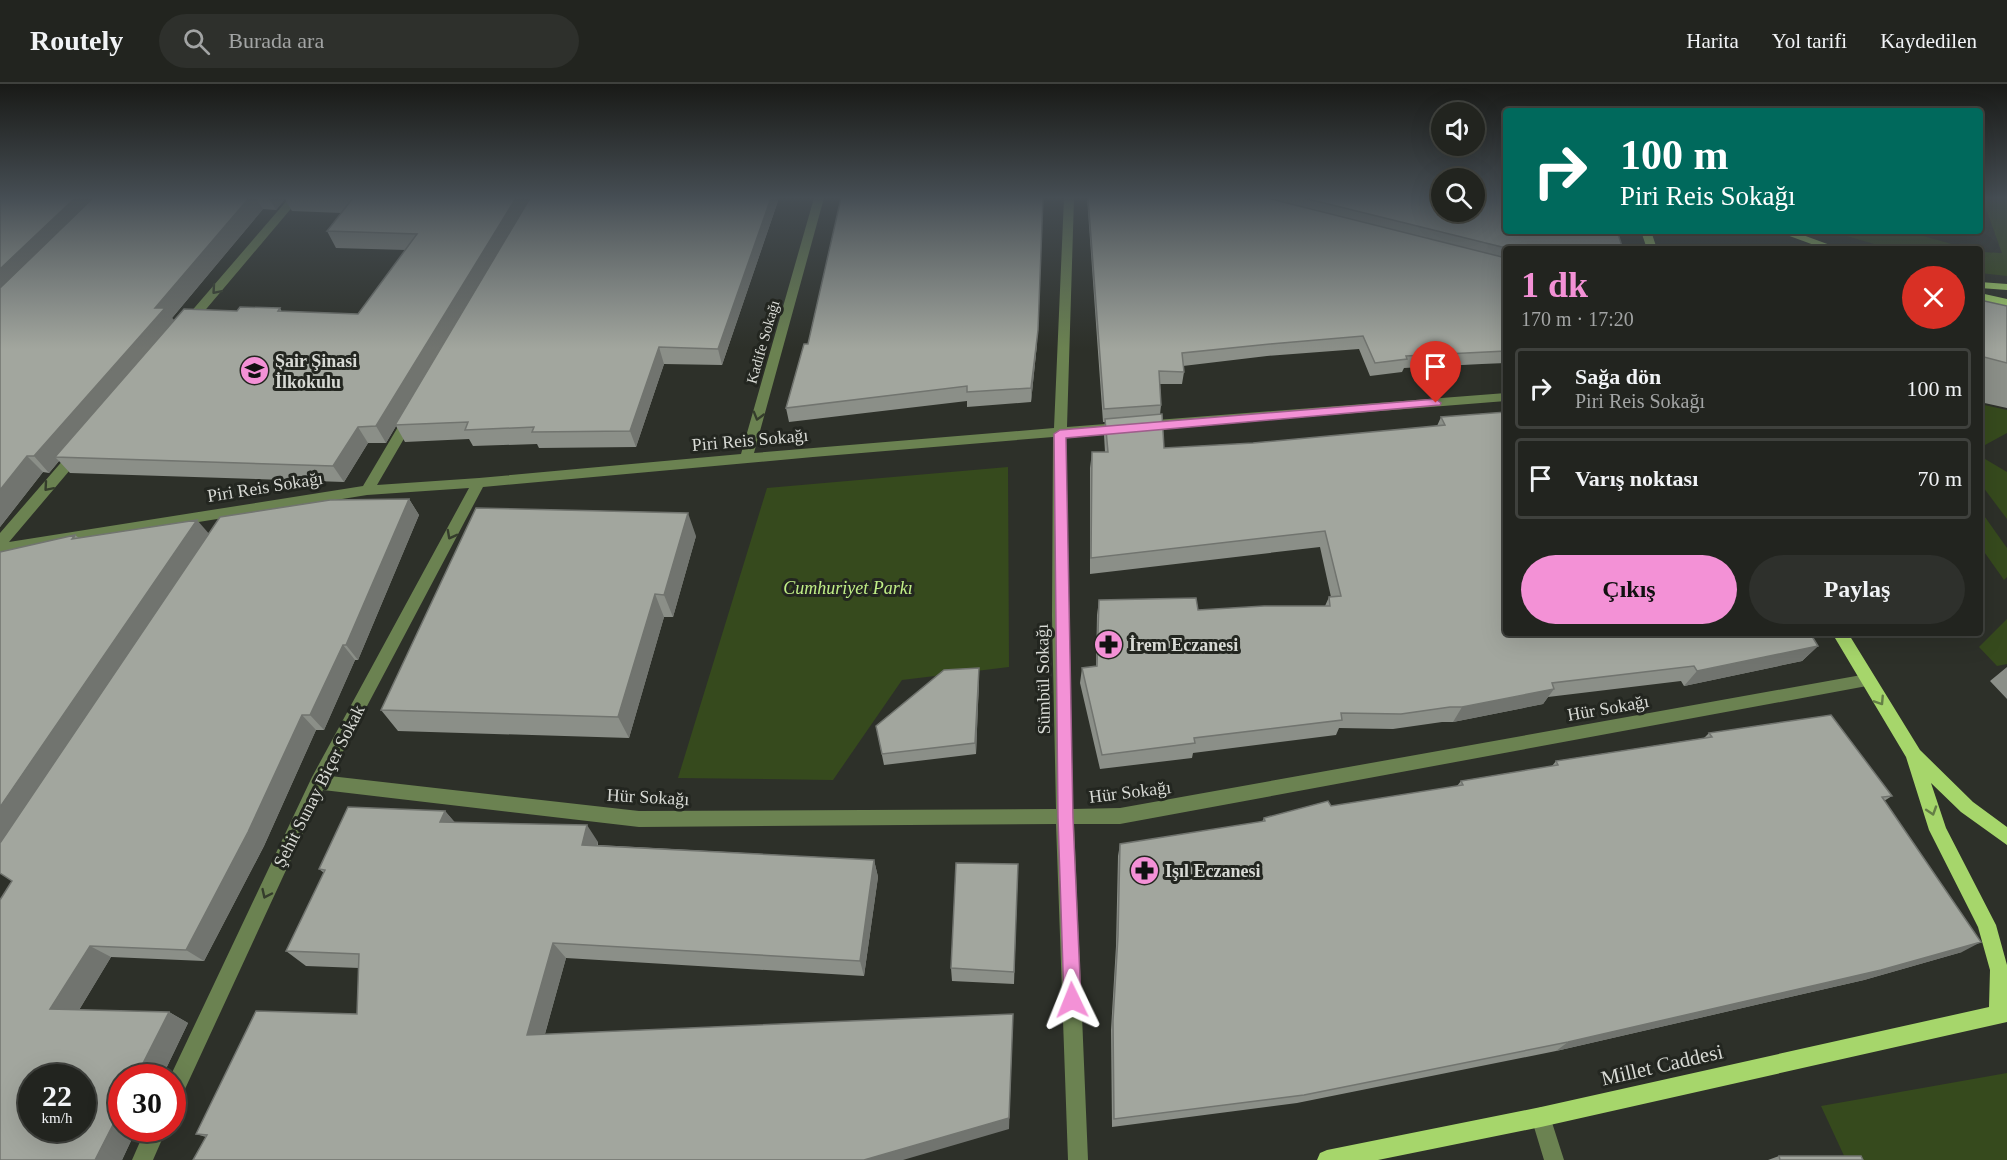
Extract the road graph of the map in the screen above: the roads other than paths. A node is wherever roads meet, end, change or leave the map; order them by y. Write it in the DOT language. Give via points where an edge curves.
graph roads {
  1 [pos="252,248"];
  2 [pos="805,248"];
  3 [pos="1067,248"];
  4 [pos="1983,285"];
  5 [pos="2007,287"];
  6 [pos="1983,297"];
  7 [pos="2007,303"];
  8 [pos="178,334"];
  9 [pos="1503,397"];
  10 [pos="414,410"];
  11 [pos="1060,434"];
  12 [pos="85,443"];
  13 [pos="746,459"];
  14 [pos="479,483"];
  15 [pos="367,490"];
  16 [pos="239,509"];
  17 [pos="226,529"];
  18 [pos="0,543"];
  19 [pos="0,549"];
  20 [pos="1842,636"];
  21 [pos="1867,680"];
  22 [pos="1914,755"];
  23 [pos="318,782"];
  24 [pos="1066,818"];
  25 [pos="2007,837"];
  26 [pos="2003,1012"];
  27 [pos="186,1065"];
  28 [pos="1541,1117"];
  29 [pos="150,1142"];
  30 [pos="142,1160"];
  31 [pos="1078,1160"];
  32 [pos="1327,1160"];
  33 [pos="1554,1160"];
  1 -- 8 [label="street, one-way"];
  2 -- 13 [label="street, Kadife Sokağı, one-way"];
  3 -- 11 [label="street, Sümbül Sokağı"];
  4 -- 5 [label="main road"];
  6 -- 7 [label="main road"];
  9 -- 11 [label="street, Piri Reis Sokağı"];
  10 -- 15 [label="street"];
  11 -- 13 [label="street, Piri Reis Sokağı"];
  11 -- 24 [label="street, Sümbül Sokağı"];
  12 -- 18 [label="street, one-way"];
  13 -- 14 [label="street, Piri Reis Sokağı"];
  14 -- 15 [label="street, Piri Reis Sokağı"];
  14 -- 23 [label="street, Şehit Sunay Biçer Sokak, one-way"];
  15 -- 16 [label="street, Piri Reis Sokağı"];
  16 -- 17 [label="street"];
  16 -- 19 [label="street, Piri Reis Sokağı"];
  20 -- 21 [label="main road"];
  21 -- 22 [label="main road, one-way"];
  21 -- 24 [label="street, Hür Sokağı" via="1120,816"];
  22 -- 25 [label="main road" via="1967,807"];
  22 -- 26 [label="main road, one-way" via="1938,830 1987,925 1999,970"];
  23 -- 24 [label="street, Hür Sokağı" via="639,819"];
  23 -- 27 [label="street, Şehit Sunay Biçer Sokak, one-way"];
  24 -- 31 [label="street, Sümbül Sokağı"];
  26 -- 28 [label="main road, Millet Caddesi"];
  28 -- 32 [label="main road, Millet Caddesi"];
  28 -- 33 [label="street"];
  29 -- 30 [label="street"];
}
